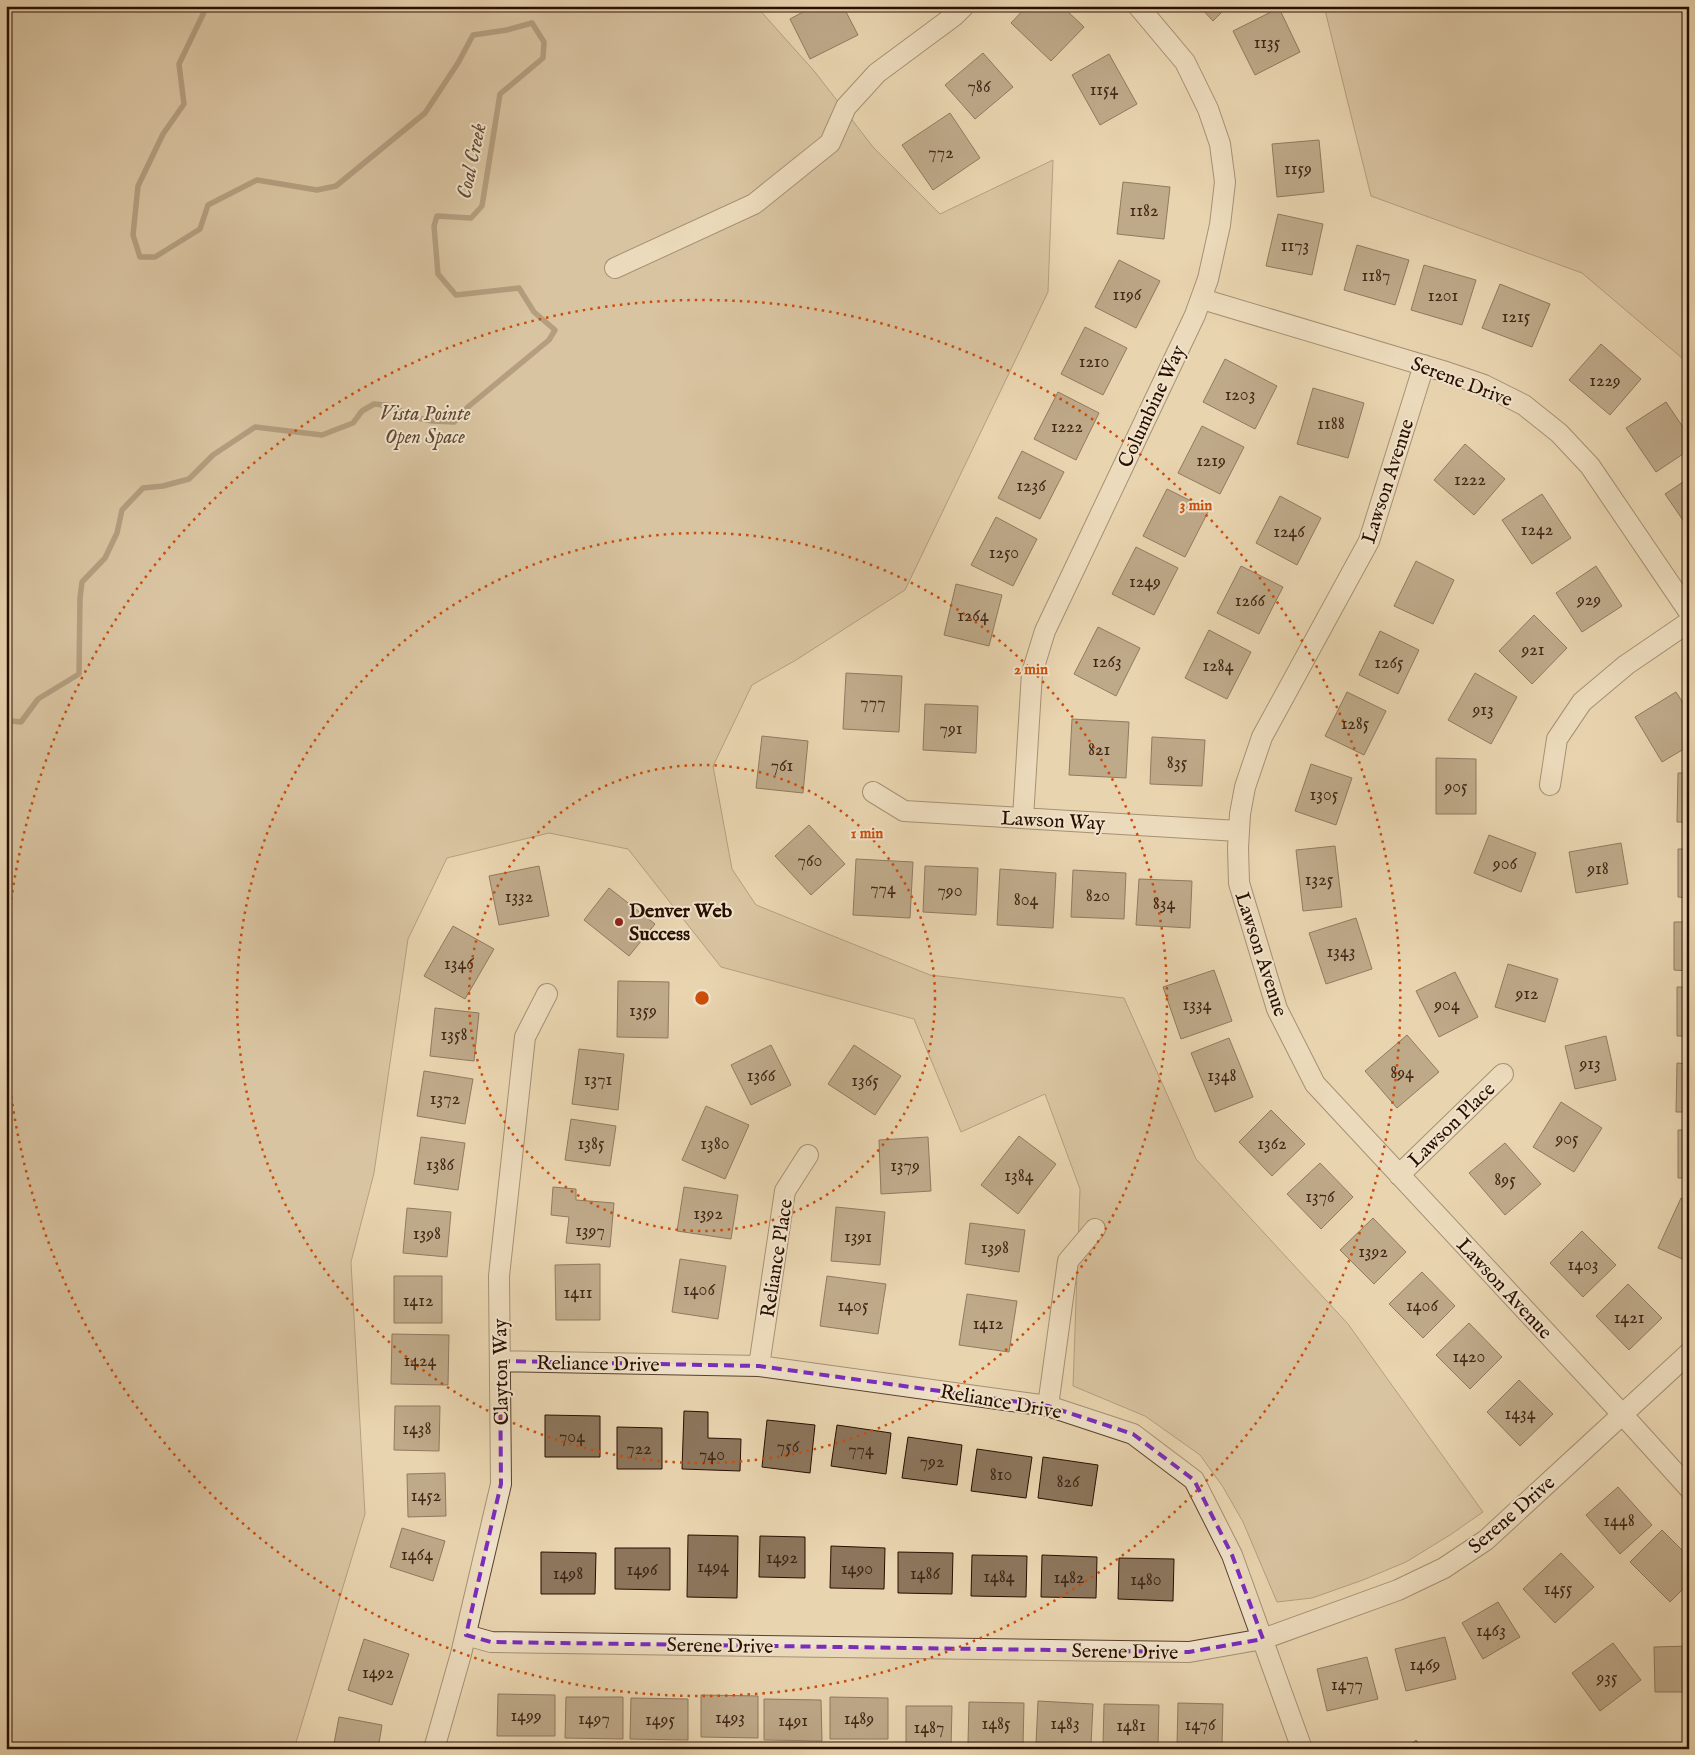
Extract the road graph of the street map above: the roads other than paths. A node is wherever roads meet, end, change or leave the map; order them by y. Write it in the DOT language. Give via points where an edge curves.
graph roads {
  1 [pos="964,6"];
  2 [pos="1138,6"];
  3 [pos="615,268"];
  4 [pos="1202,298"];
  5 [pos="1424,365"];
  6 [pos="1689,612"];
  7 [pos="1689,622"];
  8 [pos="1550,785"];
  9 [pos="873,792"];
  10 [pos="1023,818"];
  11 [pos="1238,831"];
  12 [pos="547,994"];
  13 [pos="1503,1074"];
  14 [pos="808,1155"];
  15 [pos="1399,1175"];
  16 [pos="1095,1229"];
  17 [pos="1689,1353"];
  18 [pos="500,1362"];
  19 [pos="759,1366"];
  20 [pos="1048,1406"];
  21 [pos="1622,1414"];
  22 [pos="1689,1488"];
  23 [pos="466,1635"];
  24 [pos="1263,1639"];
  25 [pos="434,1749"];
  26 [pos="1302,1749"];
  1 -- 3 [label="street" via="877,73 846,107 830,143 754,204"];
  2 -- 4 [label="street, Columbine Way" via="1185,62 1208,109 1220,144 1224,191 1220,225"];
  4 -- 5 [label="street, Serene Drive"];
  4 -- 10 [label="street, Columbine Way" via="1045,631 1032,673"];
  5 -- 6 [label="street, Serene Drive" via="1484,385 1524,405 1559,433 1590,466"];
  5 -- 11 [label="street, Lawson Avenue" via="1369,541 1262,737 1245,787"];
  7 -- 8 [label="street" via="1626,665 1582,702 1557,739"];
  9 -- 10 [label="street, Lawson Way" via="904,811"];
  10 -- 11 [label="street, Lawson Way"];
  11 -- 15 [label="street, Lawson Avenue" via="1239,883 1277,1009 1315,1084"];
  12 -- 18 [label="street, Clayton Way" via="525,1037 499,1276"];
  13 -- 15 [label="street, Lawson Place"];
  14 -- 19 [label="street, Reliance Place" via="785,1191"];
  15 -- 21 [label="street, Lawson Avenue"];
  16 -- 20 [label="street" via="1068,1261"];
  17 -- 21 [label="street, Serene Drive"];
  18 -- 19 [label="street, Reliance Drive"];
  18 -- 23 [label="street, Clayton Way" via="501,1484"];
  19 -- 20 [label="street, Reliance Drive"];
  20 -- 24 [label="street, Reliance Drive" via="1133,1434 1194,1480 1232,1555"];
  21 -- 22 [label="street, Lawson Avenue"];
  21 -- 24 [label="street, Serene Drive" via="1486,1540 1444,1568 1398,1590"];
  23 -- 24 [label="street, Serene Drive" via="491,1642 1189,1652"];
  23 -- 25 [label="street, Clayton Way"];
  24 -- 26 [label="street, Reliance Drive"];
}
